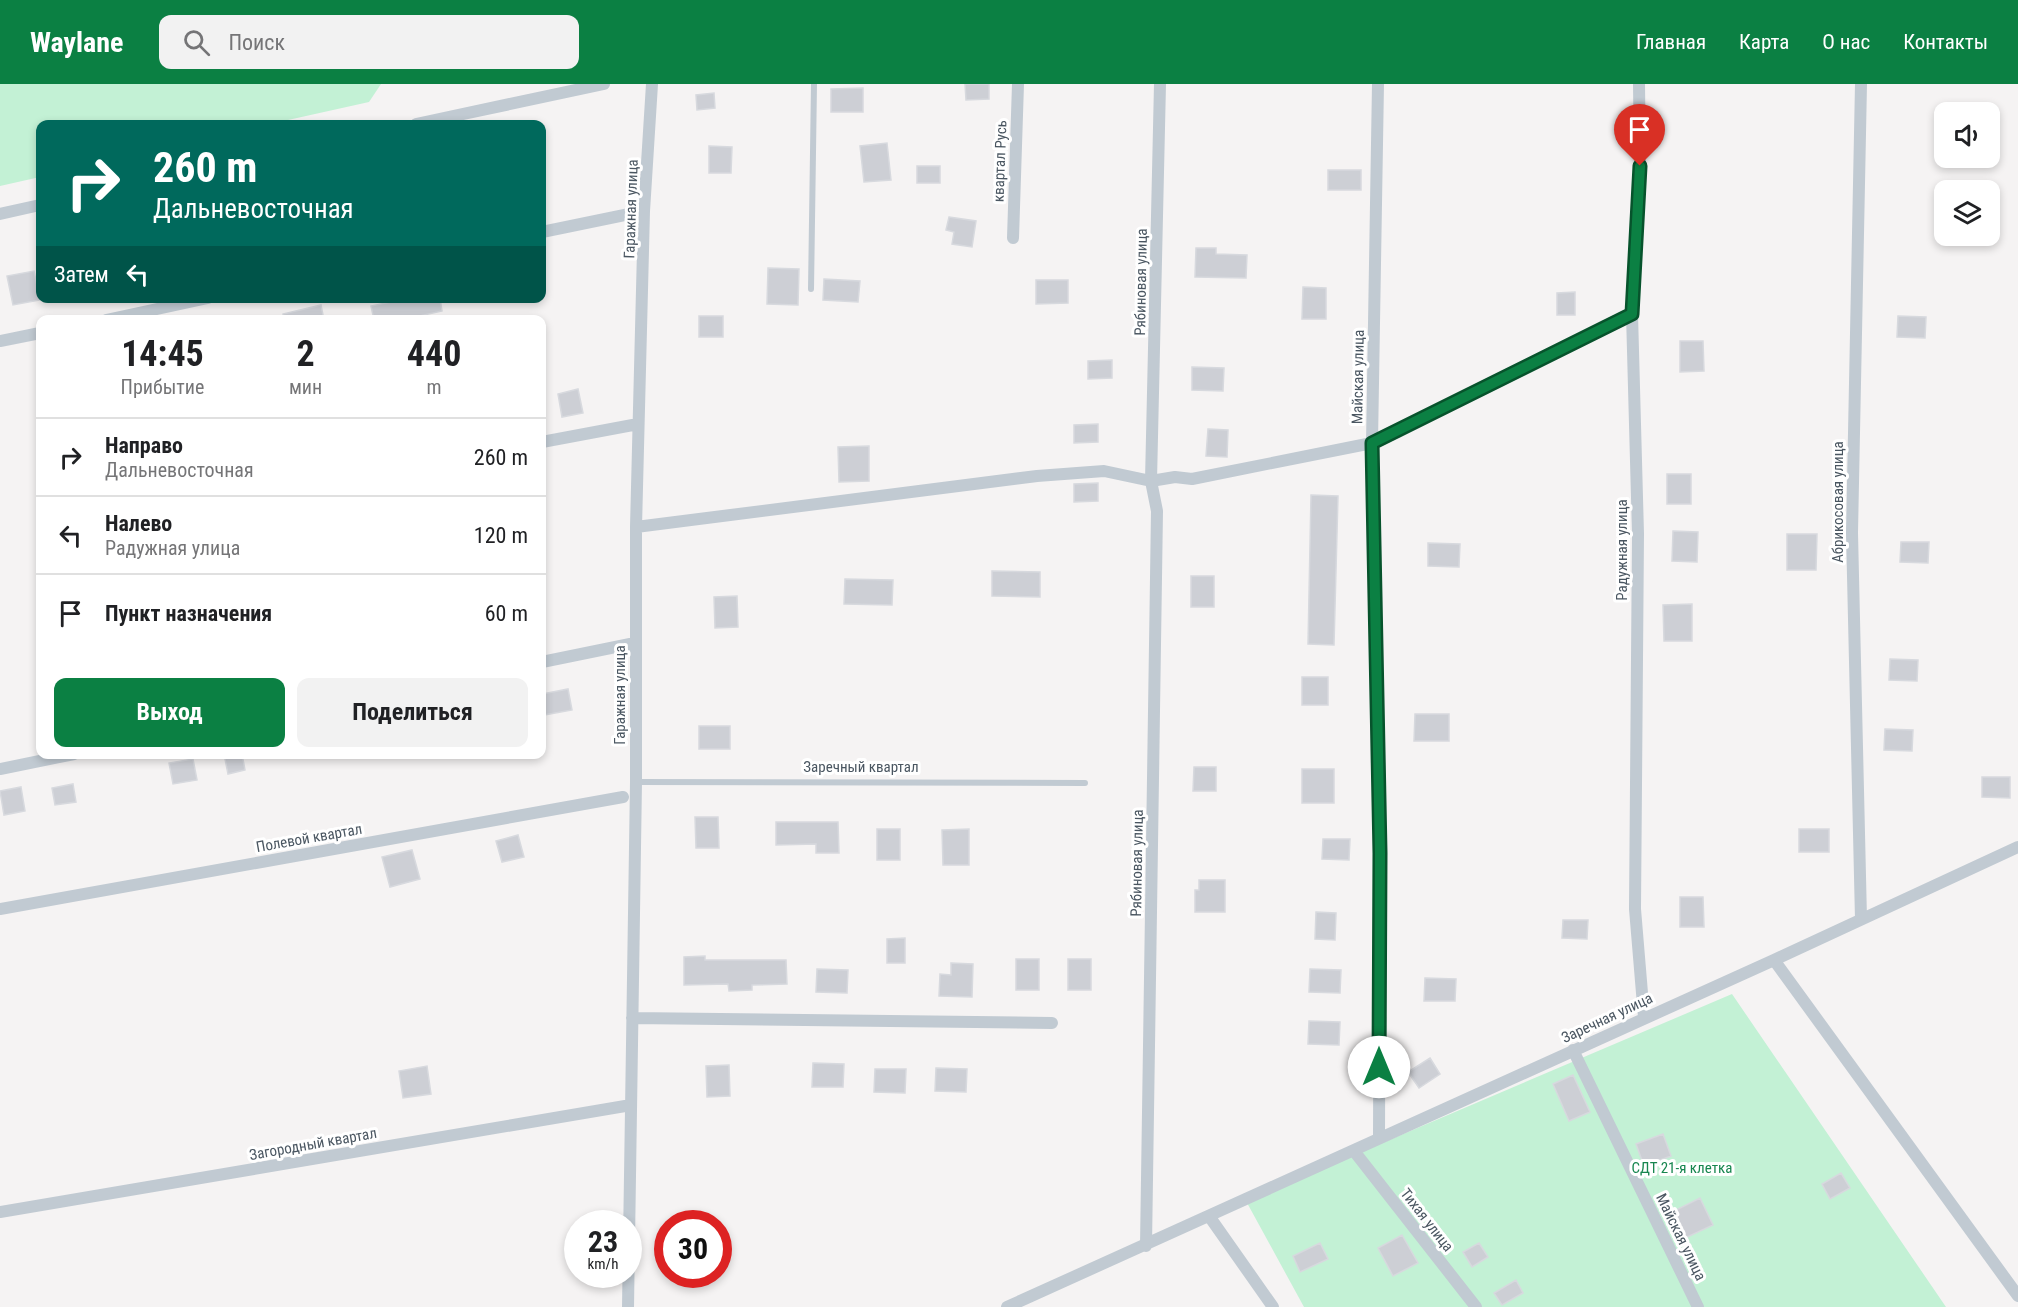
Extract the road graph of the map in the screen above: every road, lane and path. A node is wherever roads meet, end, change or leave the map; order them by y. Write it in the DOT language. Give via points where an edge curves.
graph roads {
  1 [pos="604,84"];
  2 [pos="652,84"];
  3 [pos="814,84"];
  4 [pos="1018,84"];
  5 [pos="1160,84"];
  6 [pos="1378,84"];
  7 [pos="1639,84"];
  8 [pos="1861,84"];
  9 [pos="435,120"];
  10 [pos="36,206"];
  11 [pos="644,211"];
  12 [pos="0,214"];
  13 [pos="546,230"];
  14 [pos="1013,238"];
  15 [pos="812,289"];
  16 [pos="185,303"];
  17 [pos="1632,314"];
  18 [pos="129,315"];
  19 [pos="36,334"];
  20 [pos="0,341"];
  21 [pos="638,424"];
  22 [pos="546,441"];
  23 [pos="1372,443"];
  24 [pos="1151,481"];
  25 [pos="636,526"];
  26 [pos="635,643"];
  27 [pos="546,661"];
  28 [pos="49,759"];
  29 [pos="0,769"];
  30 [pos="636,782"];
  31 [pos="1086,783"];
  32 [pos="622,796"];
  33 [pos="2018,847"];
  34 [pos="0,909"];
  35 [pos="1861,920"];
  36 [pos="1774,960"];
  37 [pos="1644,1017"];
  38 [pos="632,1018"];
  39 [pos="1052,1023"];
  40 [pos="1573,1050"];
  41 [pos="631,1105"];
  42 [pos="1379,1138"];
  43 [pos="1354,1151"];
  44 [pos="0,1212"];
  45 [pos="1209,1216"];
  46 [pos="1146,1246"];
  47 [pos="2018,1296"];
  48 [pos="628,1307"];
  49 [pos="1007,1307"];
  50 [pos="1273,1307"];
  51 [pos="1476,1307"];
  52 [pos="1698,1307"];
  1 -- 9 [label="street"];
  2 -- 11 [label="street, Гаражная улица"];
  3 -- 15 [label="lane"];
  4 -- 14 [label="street, квартал Русь"];
  5 -- 24 [label="street, Рябиновая улица"];
  6 -- 23 [label="street, Майская улица"];
  7 -- 17 [label="street, Радужная улица" via="1640,166"];
  8 -- 35 [label="street, Абрикосовая улица" via="1852,533"];
  10 -- 12 [label="street"];
  11 -- 13 [label="street"];
  11 -- 21 [label="street, Гаражная улица"];
  16 -- 18 [label="street"];
  17 -- 23 [label="street"];
  17 -- 37 [label="street, Радужная улица" via="1638,534 1635,909"];
  19 -- 20 [label="street"];
  21 -- 22 [label="street"];
  21 -- 25 [label="street, Гаражная улица"];
  23 -- 24 [label="street" via="1192,479"];
  23 -- 42 [label="street, Майская улица" via="1380,853"];
  24 -- 25 [label="street" via="1104,471 1037,476"];
  24 -- 46 [label="street, Рябиновая улица" via="1157,511"];
  25 -- 26 [label="street, Гаражная улица"];
  26 -- 27 [label="street"];
  26 -- 30 [label="street, Гаражная улица"];
  28 -- 29 [label="street"];
  30 -- 31 [label="lane, Заречный квартал"];
  30 -- 38 [label="street, Гаражная улица"];
  32 -- 34 [label="street, Полевой квартал"];
  33 -- 35 [label="street, Заречная улица"];
  35 -- 36 [label="street, Заречная улица"];
  36 -- 37 [label="street, Заречная улица"];
  36 -- 47 [label="street"];
  37 -- 40 [label="street, Заречная улица"];
  38 -- 39 [label="street"];
  38 -- 41 [label="street, Гаражная улица"];
  40 -- 42 [label="street, Заречная улица"];
  40 -- 52 [label="street, Майская улица"];
  41 -- 44 [label="street, Загородный квартал"];
  41 -- 48 [label="street, Гаражная улица"];
  42 -- 43 [label="street, Заречная улица"];
  43 -- 45 [label="street, Заречная улица"];
  43 -- 51 [label="street, Тихая улица"];
  45 -- 46 [label="street, Заречная улица"];
  45 -- 50 [label="street"];
  46 -- 49 [label="street, Заречная улица"];
}
